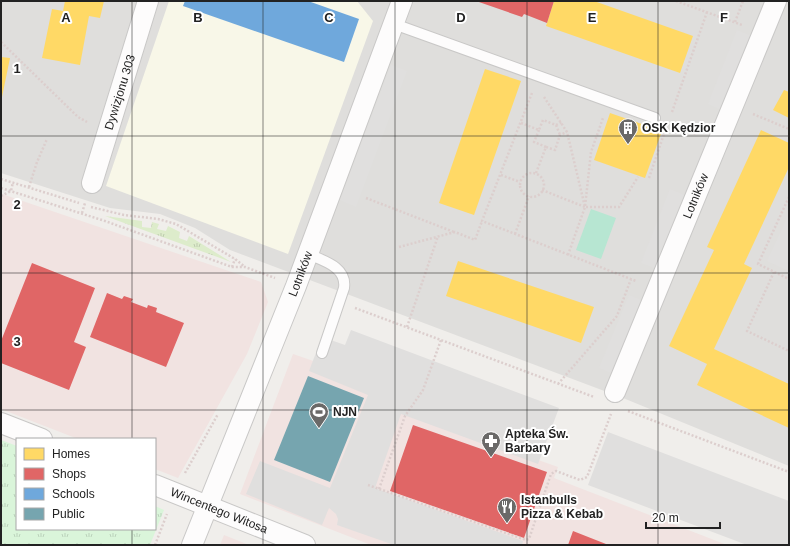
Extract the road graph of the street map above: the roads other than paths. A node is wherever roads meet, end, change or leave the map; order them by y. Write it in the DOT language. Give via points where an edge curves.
graph roads {
  1 [pos="148,1"];
  2 [pos="402,1"];
  3 [pos="776,1"];
  4 [pos="394,24"];
  5 [pos="655,118"];
  6 [pos="92,183"];
  7 [pos="308,254"];
  8 [pos="322,353"];
  9 [pos="612,400"];
  10 [pos="1,423"];
  11 [pos="39,438"];
  12 [pos="156,485"];
  13 [pos="208,506"];
  14 [pos="192,545"];
  15 [pos="305,545"];
  1 -- 6 [label="street, Dywizjonu 303"];
  2 -- 4 [label="street, Lotników"];
  3 -- 9 [label="street, Lotników"];
  4 -- 5 [label="lane" via="537,80 609,101"];
  4 -- 7 [label="street, Lotników"];
  7 -- 8 [label="lane" via="330,264 342,274 344,282"];
  7 -- 13 [label="street, Lotników"];
  10 -- 11 [label="street"];
  12 -- 13 [label="street, Wincentego Witosa"];
  13 -- 14 [label="street, Lotników"];
  13 -- 15 [label="street, Wincentego Witosa"];
}
